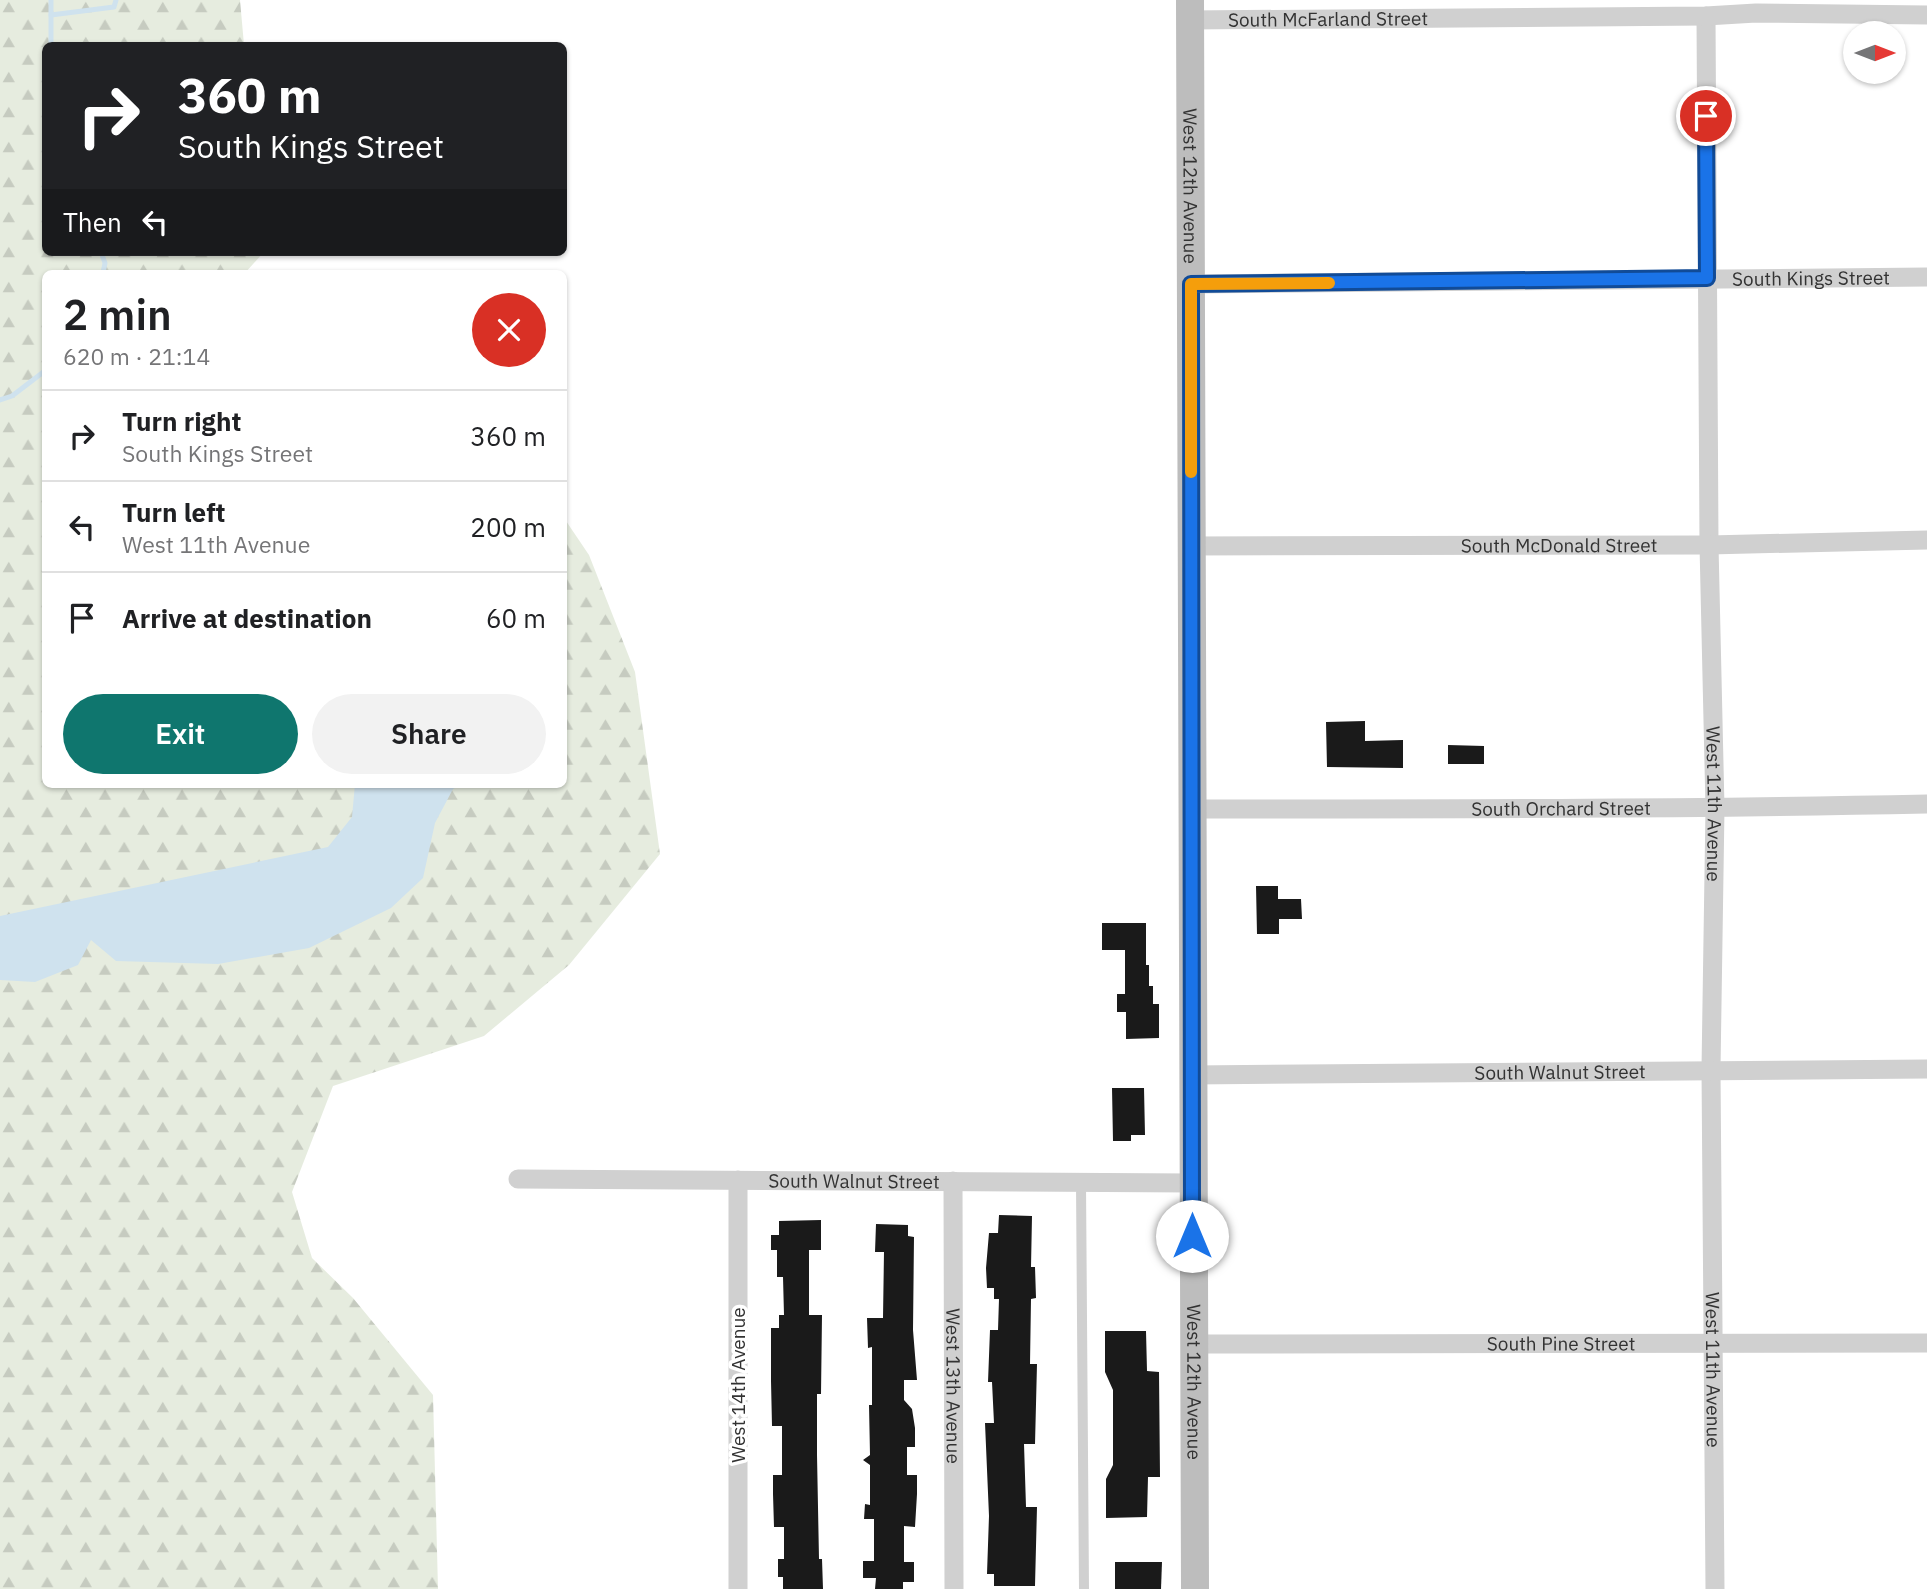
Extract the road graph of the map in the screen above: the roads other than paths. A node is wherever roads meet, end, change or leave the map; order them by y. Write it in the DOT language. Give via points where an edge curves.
graph roads {
  1 [pos="1756,6"];
  2 [pos="1513,8"];
  3 [pos="1190,10"];
  4 [pos="1927,15"];
  5 [pos="1706,16"];
  6 [pos="1927,277"];
  7 [pos="1707,278"];
  8 [pos="1191,284"];
  9 [pos="1927,540"];
  10 [pos="1709,545"];
  11 [pos="1191,546"];
  12 [pos="1927,804"];
  13 [pos="1715,808"];
  14 [pos="1193,809"];
  15 [pos="1711,1069"];
  16 [pos="1927,1069"];
  17 [pos="1192,1075"];
  18 [pos="517,1179"];
  19 [pos="738,1180"];
  20 [pos="953,1181"];
  21 [pos="1192,1182"];
  22 [pos="1081,1183"];
  23 [pos="1713,1342"];
  24 [pos="1927,1343"];
  25 [pos="1193,1344"];
  26 [pos="738,1589"];
  27 [pos="954,1589"];
  28 [pos="1084,1589"];
  29 [pos="1195,1589"];
  30 [pos="1715,1589"];
  1 -- 4 [label="street, South McFarland Street"];
  1 -- 5 [label="street, South McFarland Street"];
  2 -- 3 [label="street, South McFarland Street"];
  2 -- 5 [label="street, South McFarland Street"];
  3 -- 8 [label="main road, West 12th Avenue"];
  5 -- 7 [label="street, West 11th Avenue"];
  6 -- 7 [label="street, South Kings Street"];
  7 -- 8 [label="street, South Kings Street"];
  7 -- 10 [label="street, West 11th Avenue"];
  8 -- 11 [label="main road, West 12th Avenue"];
  9 -- 10 [label="street, South McDonald Street"];
  10 -- 11 [label="street, South McDonald Street"];
  10 -- 13 [label="street, West 11th Avenue"];
  11 -- 14 [label="main road, West 12th Avenue"];
  12 -- 13 [label="street, South Orchard Street"];
  13 -- 14 [label="street, South Orchard Street"];
  13 -- 15 [label="street, West 11th Avenue"];
  14 -- 17 [label="main road, West 12th Avenue"];
  15 -- 16 [label="street, South Walnut Street"];
  15 -- 17 [label="street, South Walnut Street"];
  15 -- 23 [label="street, West 11th Avenue"];
  17 -- 21 [label="main road, West 12th Avenue"];
  18 -- 19 [label="street, South Walnut Street"];
  19 -- 20 [label="street, South Walnut Street"];
  19 -- 26 [label="street, West 14th Avenue"];
  20 -- 22 [label="street, South Walnut Street"];
  20 -- 27 [label="street, West 13th Avenue"];
  21 -- 22 [label="street, South Walnut Street"];
  21 -- 25 [label="main road, West 12th Avenue"];
  22 -- 28 [label="lane"];
  23 -- 24 [label="street, South Pine Street"];
  23 -- 25 [label="street, South Pine Street"];
  23 -- 30 [label="street, West 11th Avenue"];
  25 -- 29 [label="main road, West 12th Avenue"];
}
